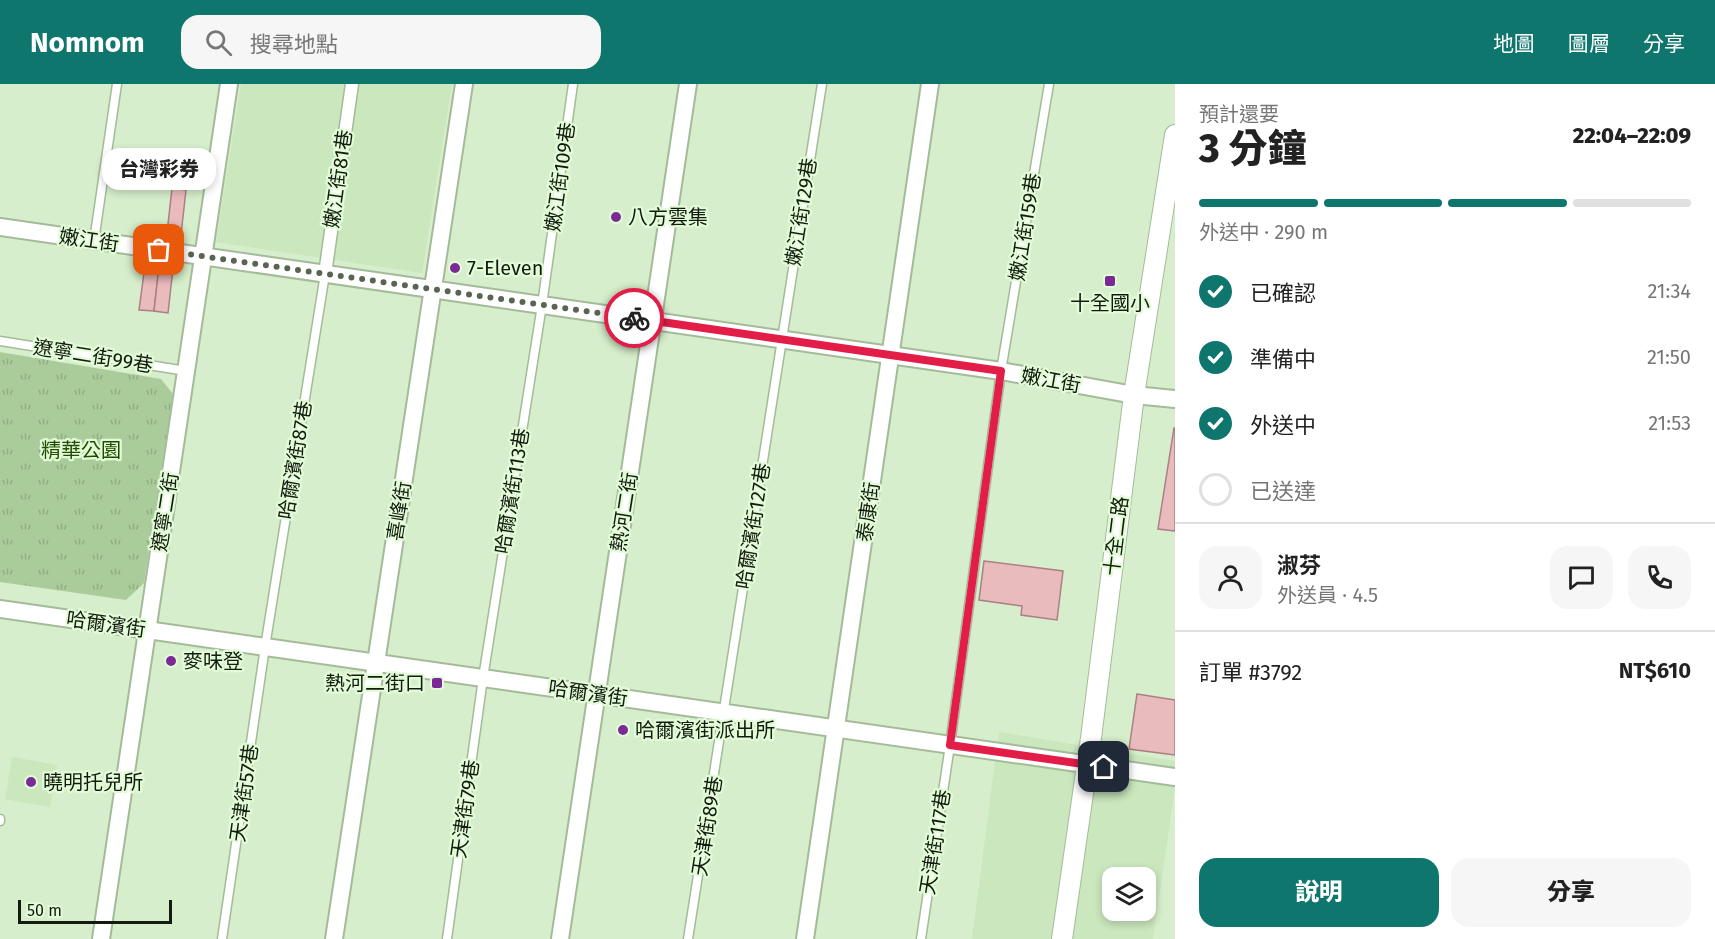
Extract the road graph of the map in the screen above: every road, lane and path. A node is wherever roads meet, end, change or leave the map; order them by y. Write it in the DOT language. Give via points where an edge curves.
graph roads {
  1 [pos="117,84"];
  2 [pos="229,84"];
  3 [pos="352,84"];
  4 [pos="464,84"];
  5 [pos="573,84"];
  6 [pos="688,84"];
  7 [pos="822,84"];
  8 [pos="930,84"];
  9 [pos="1049,84"];
  10 [pos="1175,135"];
  11 [pos="0,227"];
  12 [pos="94,241"];
  13 [pos="203,256"];
  14 [pos="325,274"];
  15 [pos="433,289"];
  16 [pos="542,305"];
  17 [pos="653,321"];
  18 [pos="781,339"];
  19 [pos="0,341"];
  20 [pos="891,355"];
  21 [pos="186,371"];
  22 [pos="1001,371"];
  23 [pos="1134,394"];
  24 [pos="1175,399"];
  25 [pos="0,609"];
  26 [pos="147,630"];
  27 [pos="265,647"];
  28 [pos="376,663"];
  29 [pos="483,678"];
  30 [pos="597,694"];
  31 [pos="725,713"];
  32 [pos="836,728"];
  33 [pos="950,745"];
  34 [pos="1087,764"];
  35 [pos="1175,777"];
  36 [pos="101,939"];
  37 [pos="222,939"];
  38 [pos="334,939"];
  39 [pos="447,939"];
  40 [pos="560,939"];
  41 [pos="688,939"];
  42 [pos="805,939"];
  43 [pos="921,939"];
  44 [pos="1062,939"];
  1 -- 12 [label="lane"];
  2 -- 13 [label="street, 遼寧二街"];
  3 -- 14 [label="street, 嫩江街81巷"];
  4 -- 15 [label="street, 喜峰街"];
  5 -- 16 [label="lane, 嫩江街109巷"];
  6 -- 17 [label="street, 熱河二街"];
  7 -- 18 [label="lane, 嫩江街129巷"];
  8 -- 20 [label="street, 泰康街"];
  9 -- 22 [label="lane, 嫩江街159巷"];
  10 -- 23 [label="street, 十全二路"];
  11 -- 12 [label="street, 嫩江街"];
  12 -- 13 [label="street, 嫩江街"];
  13 -- 14 [label="street, 嫩江街"];
  13 -- 21 [label="street, 遼寧二街"];
  14 -- 15 [label="street, 嫩江街"];
  14 -- 27 [label="lane, 哈爾濱街87巷"];
  15 -- 16 [label="street, 嫩江街"];
  15 -- 28 [label="street, 喜峰街"];
  16 -- 17 [label="street, 嫩江街"];
  16 -- 29 [label="lane, 哈爾濱街113巷"];
  17 -- 18 [label="street, 嫩江街"];
  17 -- 30 [label="street, 熱河二街"];
  18 -- 20 [label="street, 嫩江街"];
  18 -- 31 [label="lane, 哈爾濱街127巷"];
  19 -- 21 [label="lane, 遼寧二街99巷"];
  20 -- 22 [label="street, 嫩江街"];
  20 -- 32 [label="street, 泰康街"];
  21 -- 26 [label="street, 遼寧二街"];
  22 -- 23 [label="street, 嫩江街"];
  22 -- 33 [label="lane, 嫩江街159巷"];
  23 -- 24 [label="street, 嫩江街"];
  23 -- 34 [label="street, 十全二路"];
  25 -- 26 [label="street, 哈爾濱街"];
  26 -- 27 [label="street, 哈爾濱街"];
  26 -- 36 [label="street, 遼寧二街"];
  27 -- 28 [label="street, 哈爾濱街"];
  27 -- 37 [label="lane, 天津街57巷"];
  28 -- 29 [label="street, 哈爾濱街"];
  28 -- 38 [label="street, 喜峰街"];
  29 -- 30 [label="street, 哈爾濱街"];
  29 -- 39 [label="lane, 天津街79巷"];
  30 -- 31 [label="street, 哈爾濱街"];
  30 -- 40 [label="street, 熱河二街"];
  31 -- 32 [label="street, 哈爾濱街"];
  31 -- 41 [label="lane, 天津街89巷"];
  32 -- 33 [label="street, 哈爾濱街"];
  32 -- 42 [label="street, 泰康街"];
  33 -- 34 [label="street, 哈爾濱街"];
  33 -- 43 [label="lane, 天津街117巷"];
  34 -- 35 [label="street, 哈爾濱街"];
  34 -- 44 [label="street, 十全二路"];
}
